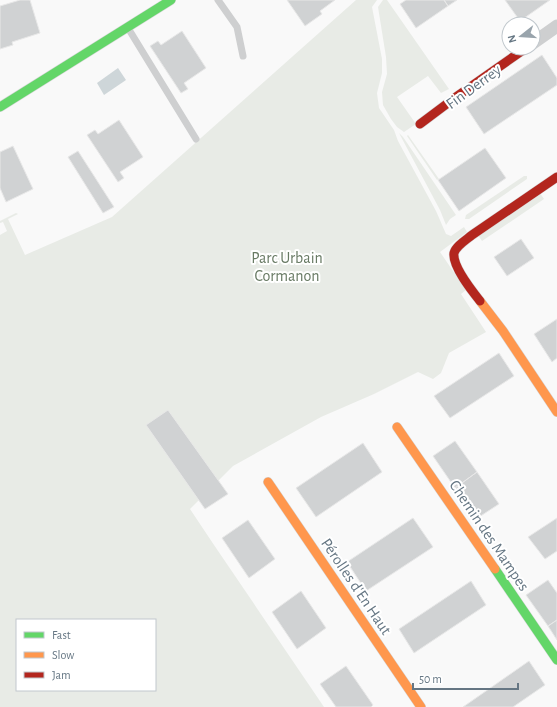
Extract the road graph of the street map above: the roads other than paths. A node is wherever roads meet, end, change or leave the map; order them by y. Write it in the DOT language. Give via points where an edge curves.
graph roads {
  1 [pos="171,0"];
  2 [pos="218,0"];
  3 [pos="557,26"];
  4 [pos="128,28"];
  5 [pos="541,37"];
  6 [pos="243,56"];
  7 [pos="515,56"];
  8 [pos="0,107"];
  9 [pos="420,124"];
  10 [pos="196,139"];
  11 [pos="557,177"];
  12 [pos="557,412"];
  13 [pos="397,427"];
  14 [pos="268,482"];
  15 [pos="557,660"];
  16 [pos="421,707"];
  1 -- 4 [label="street"];
  2 -- 6 [label="lane" via="237,27"];
  3 -- 5 [label="street"];
  4 -- 8 [label="street"];
  4 -- 10 [label="lane"];
  7 -- 9 [label="street, Fin Derrey"];
  11 -- 12 [label="street" via="472,235 461,244 454,256 462,275"];
  13 -- 15 [label="street, Chemin des Mampes"];
  14 -- 16 [label="street, Pérolles d'En Haut"];
}
